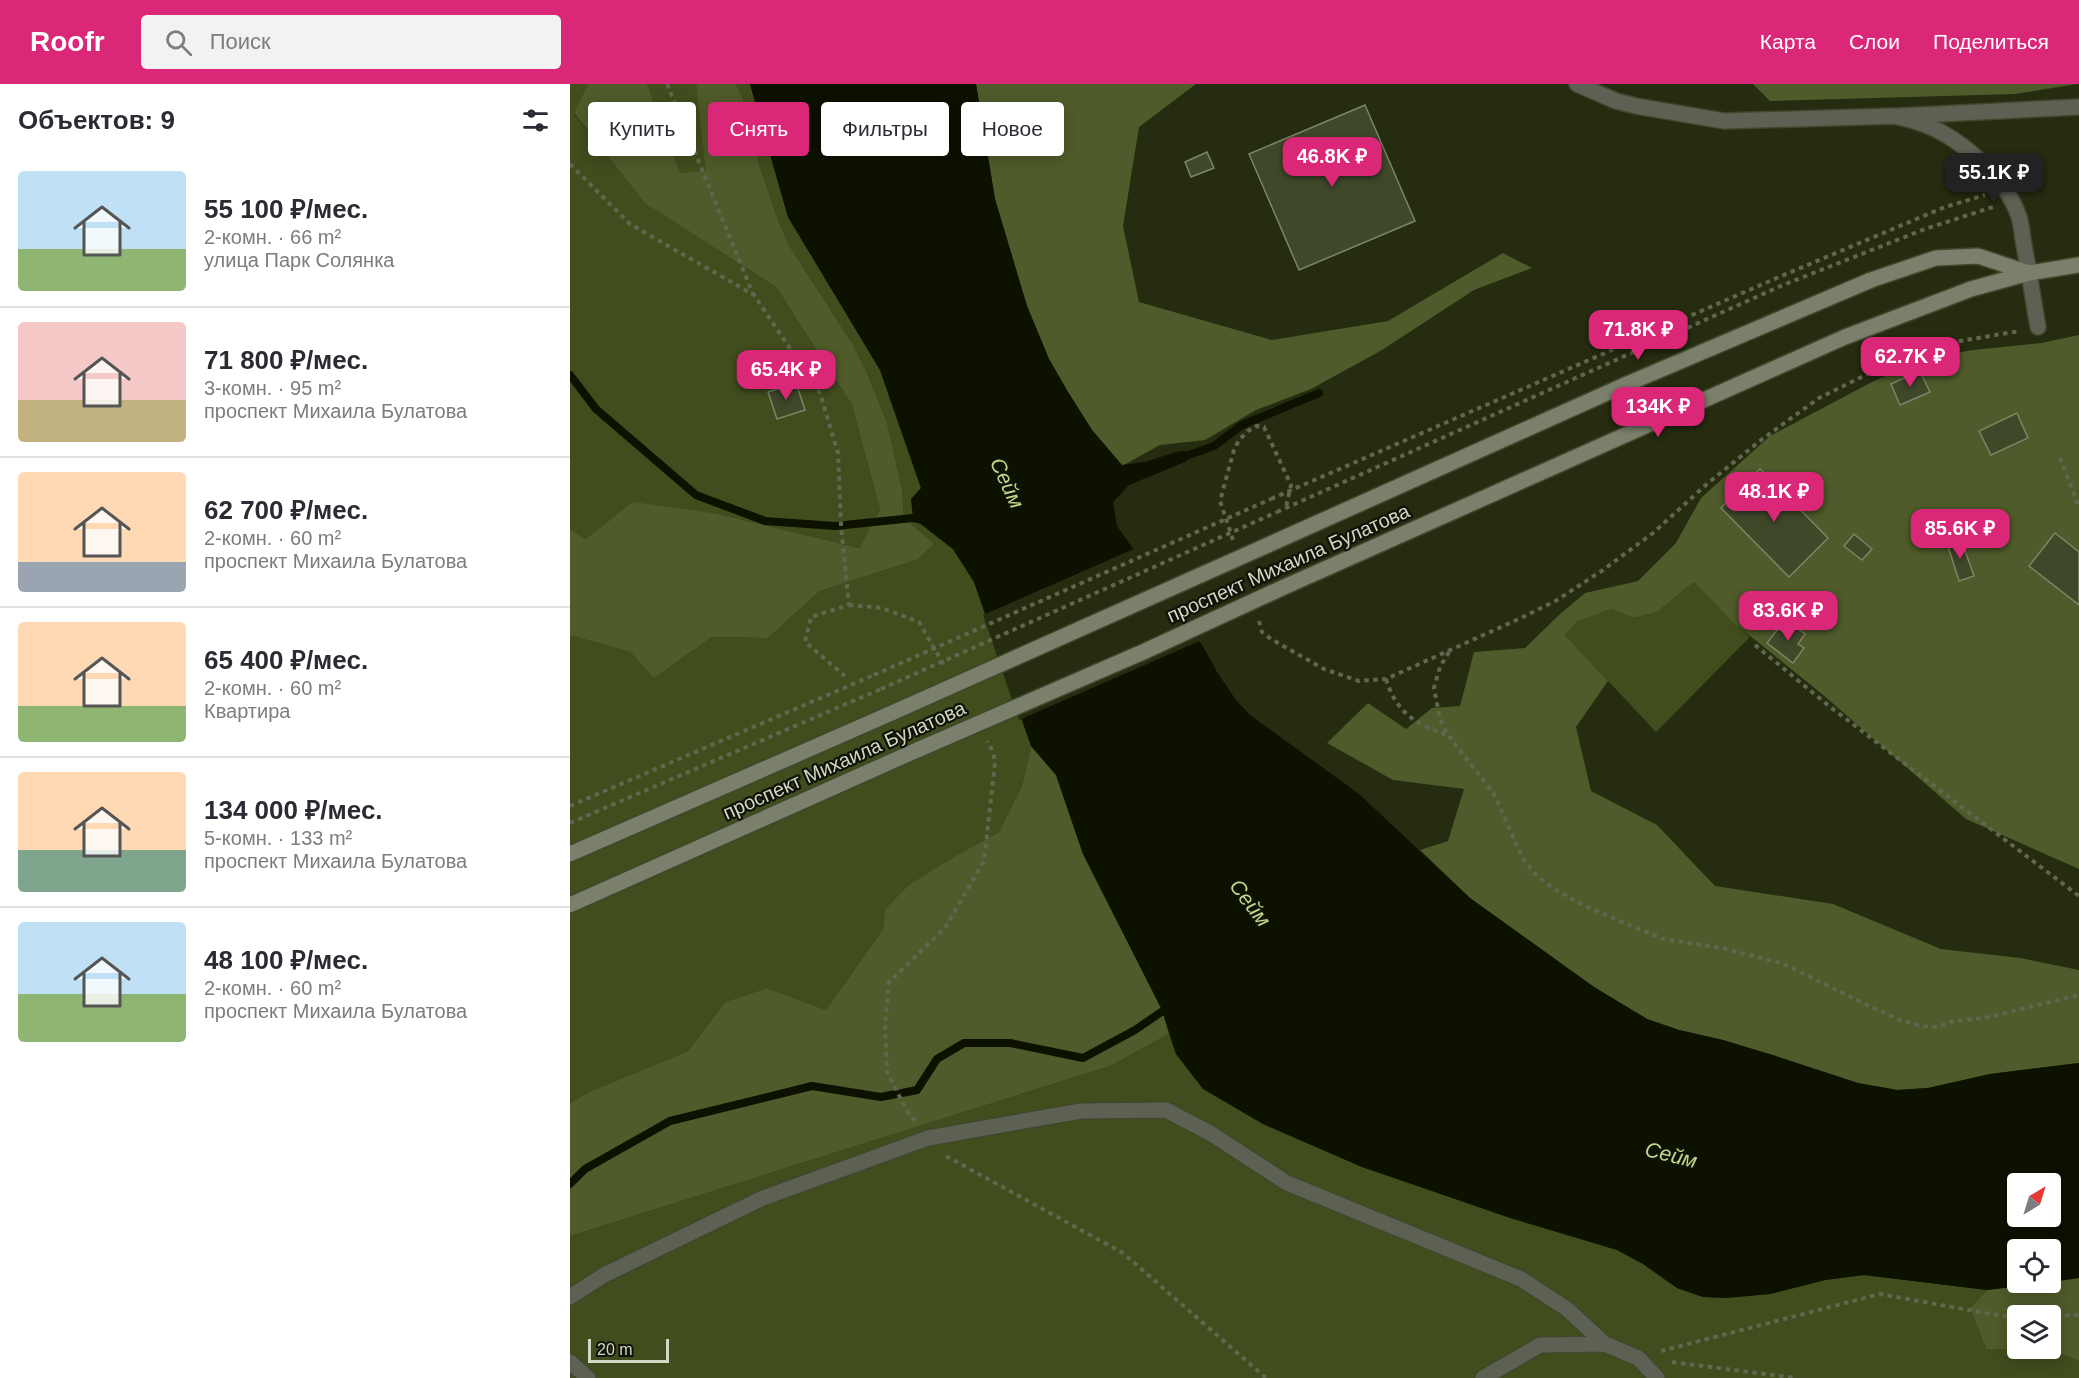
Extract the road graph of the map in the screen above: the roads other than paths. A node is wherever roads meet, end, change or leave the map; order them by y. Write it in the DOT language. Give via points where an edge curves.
graph roads {
  1 [pos="1577,84"];
  2 [pos="2079,106"];
  3 [pos="1895,116"];
  4 [pos="2079,265"];
  5 [pos="2029,273"];
  6 [pos="2038,327"];
  7 [pos="570,854"];
  8 [pos="570,905"];
  9 [pos="570,1297"];
  10 [pos="1605,1344"];
  11 [pos="570,1362"];
  12 [pos="588,1378"];
  13 [pos="1483,1378"];
  14 [pos="1657,1378"];
  1 -- 3 [label="street" via="1616,101 1724,121"];
  2 -- 3 [label="street"];
  3 -- 5 [label="street" via="1940,132 1999,180 2019,218"];
  4 -- 5 [label="street, проспект Михаила Булатова"];
  5 -- 6 [label="street"];
  5 -- 7 [label="street, проспект Михаила Булатова, bridge" via="1978,256 1936,258 1871,280 1627,384"];
  5 -- 8 [label="street, проспект Михаила Булатова, bridge" via="1971,289 1845,337"];
  9 -- 10 [label="street" via="604,1275 764,1198 928,1138 1081,1111 1166,1110 1210,1133 1287,1183 1521,1279 1567,1309"];
  10 -- 13 [label="street" via="1540,1345"];
  10 -- 14 [label="street" via="1638,1358"];
  11 -- 12 [label="street"];
}
